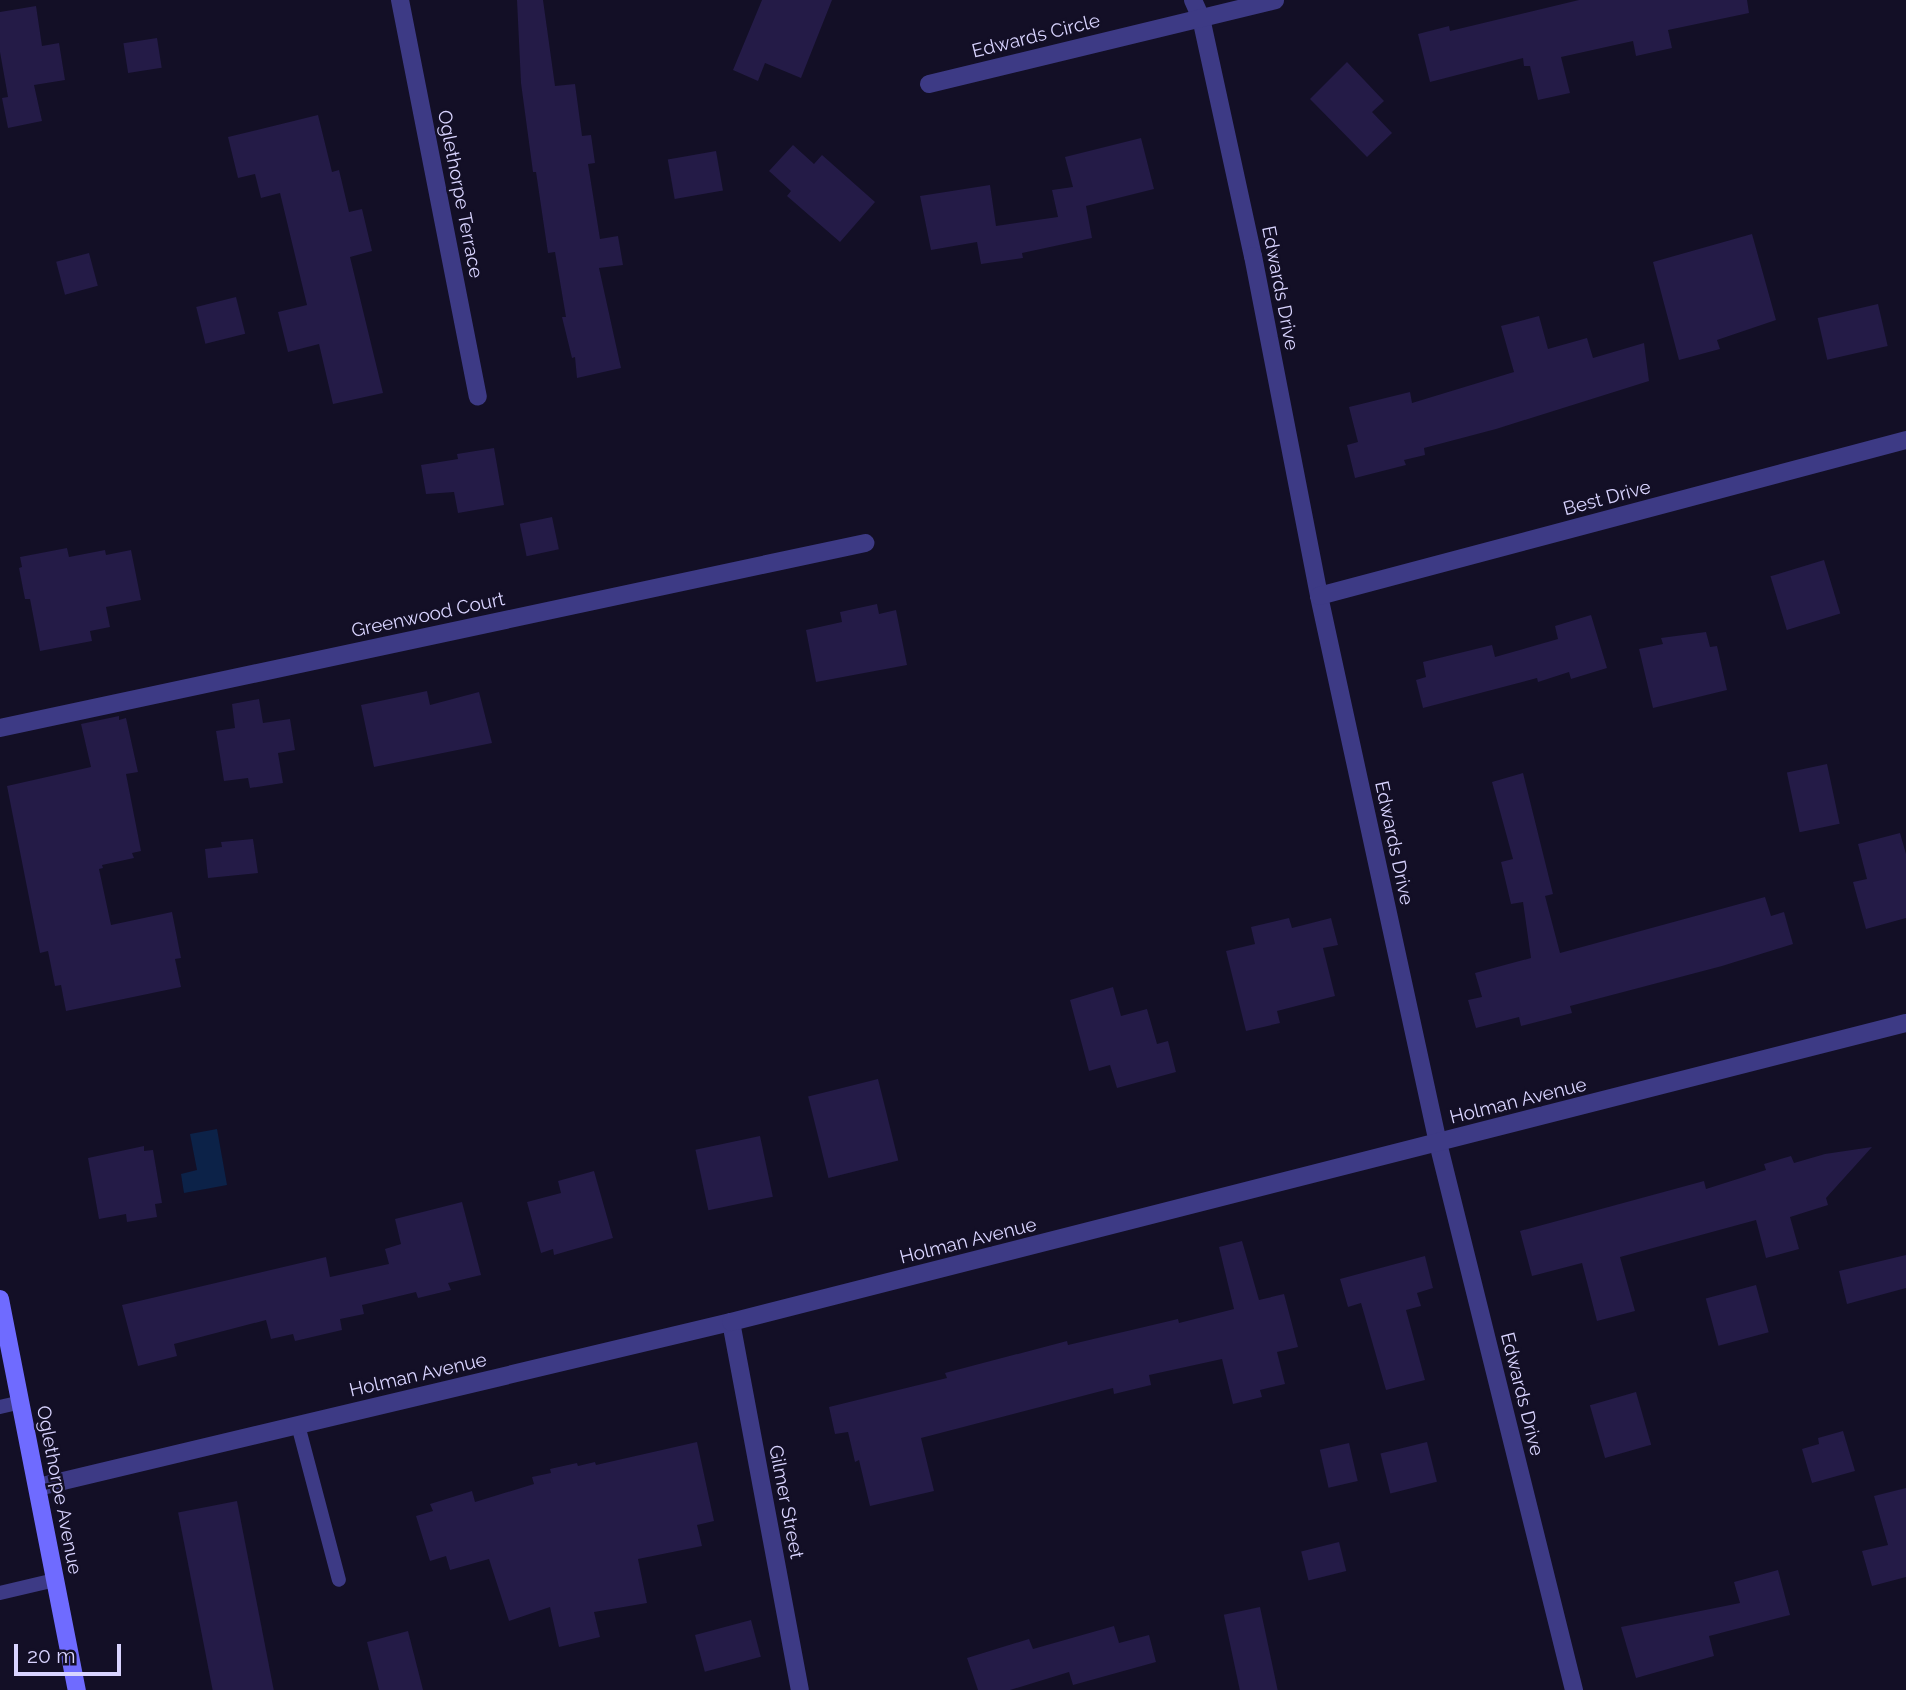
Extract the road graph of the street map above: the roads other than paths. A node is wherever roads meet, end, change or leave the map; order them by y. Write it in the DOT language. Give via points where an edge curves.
graph roads {
  1 [pos="400,0"];
  2 [pos="1193,0"];
  3 [pos="1275,0"];
  4 [pos="1201,18"];
  5 [pos="929,84"];
  6 [pos="478,396"];
  7 [pos="1906,440"];
  8 [pos="865,543"];
  9 [pos="1319,596"];
  10 [pos="0,728"];
  11 [pos="1906,1023"];
  12 [pos="1437,1143"];
  13 [pos="0,1299"];
  14 [pos="731,1322"];
  15 [pos="4,1334"];
  16 [pos="21,1402"];
  17 [pos="0,1407"];
  18 [pos="298,1424"];
  19 [pos="38,1487"];
  20 [pos="55,1580"];
  21 [pos="339,1580"];
  22 [pos="0,1593"];
  23 [pos="77,1690"];
  24 [pos="800,1690"];
  25 [pos="1574,1690"];
  1 -- 6 [label="street, Oglethorpe Terrace"];
  2 -- 4 [label="street, Edwards Drive"];
  3 -- 4 [label="street, Edwards Circle"];
  4 -- 5 [label="street, Edwards Circle"];
  4 -- 9 [label="street, Edwards Drive"];
  7 -- 9 [label="street, Best Drive"];
  8 -- 10 [label="street, Greenwood Court"];
  9 -- 12 [label="street, Edwards Drive"];
  11 -- 12 [label="street, Holman Avenue"];
  12 -- 14 [label="street, Holman Avenue"];
  12 -- 25 [label="street, Edwards Drive"];
  13 -- 15 [label="main road, Oglethorpe Avenue"];
  14 -- 18 [label="street, Holman Avenue"];
  14 -- 24 [label="street, Gilmer Street"];
  15 -- 16 [label="main road, Oglethorpe Avenue"];
  16 -- 17 [label="lane"];
  16 -- 19 [label="main road, Oglethorpe Avenue"];
  18 -- 19 [label="street, Holman Avenue"];
  18 -- 21 [label="lane"];
  19 -- 20 [label="main road, Oglethorpe Avenue"];
  20 -- 22 [label="lane"];
  20 -- 23 [label="main road, Oglethorpe Avenue"];
}
